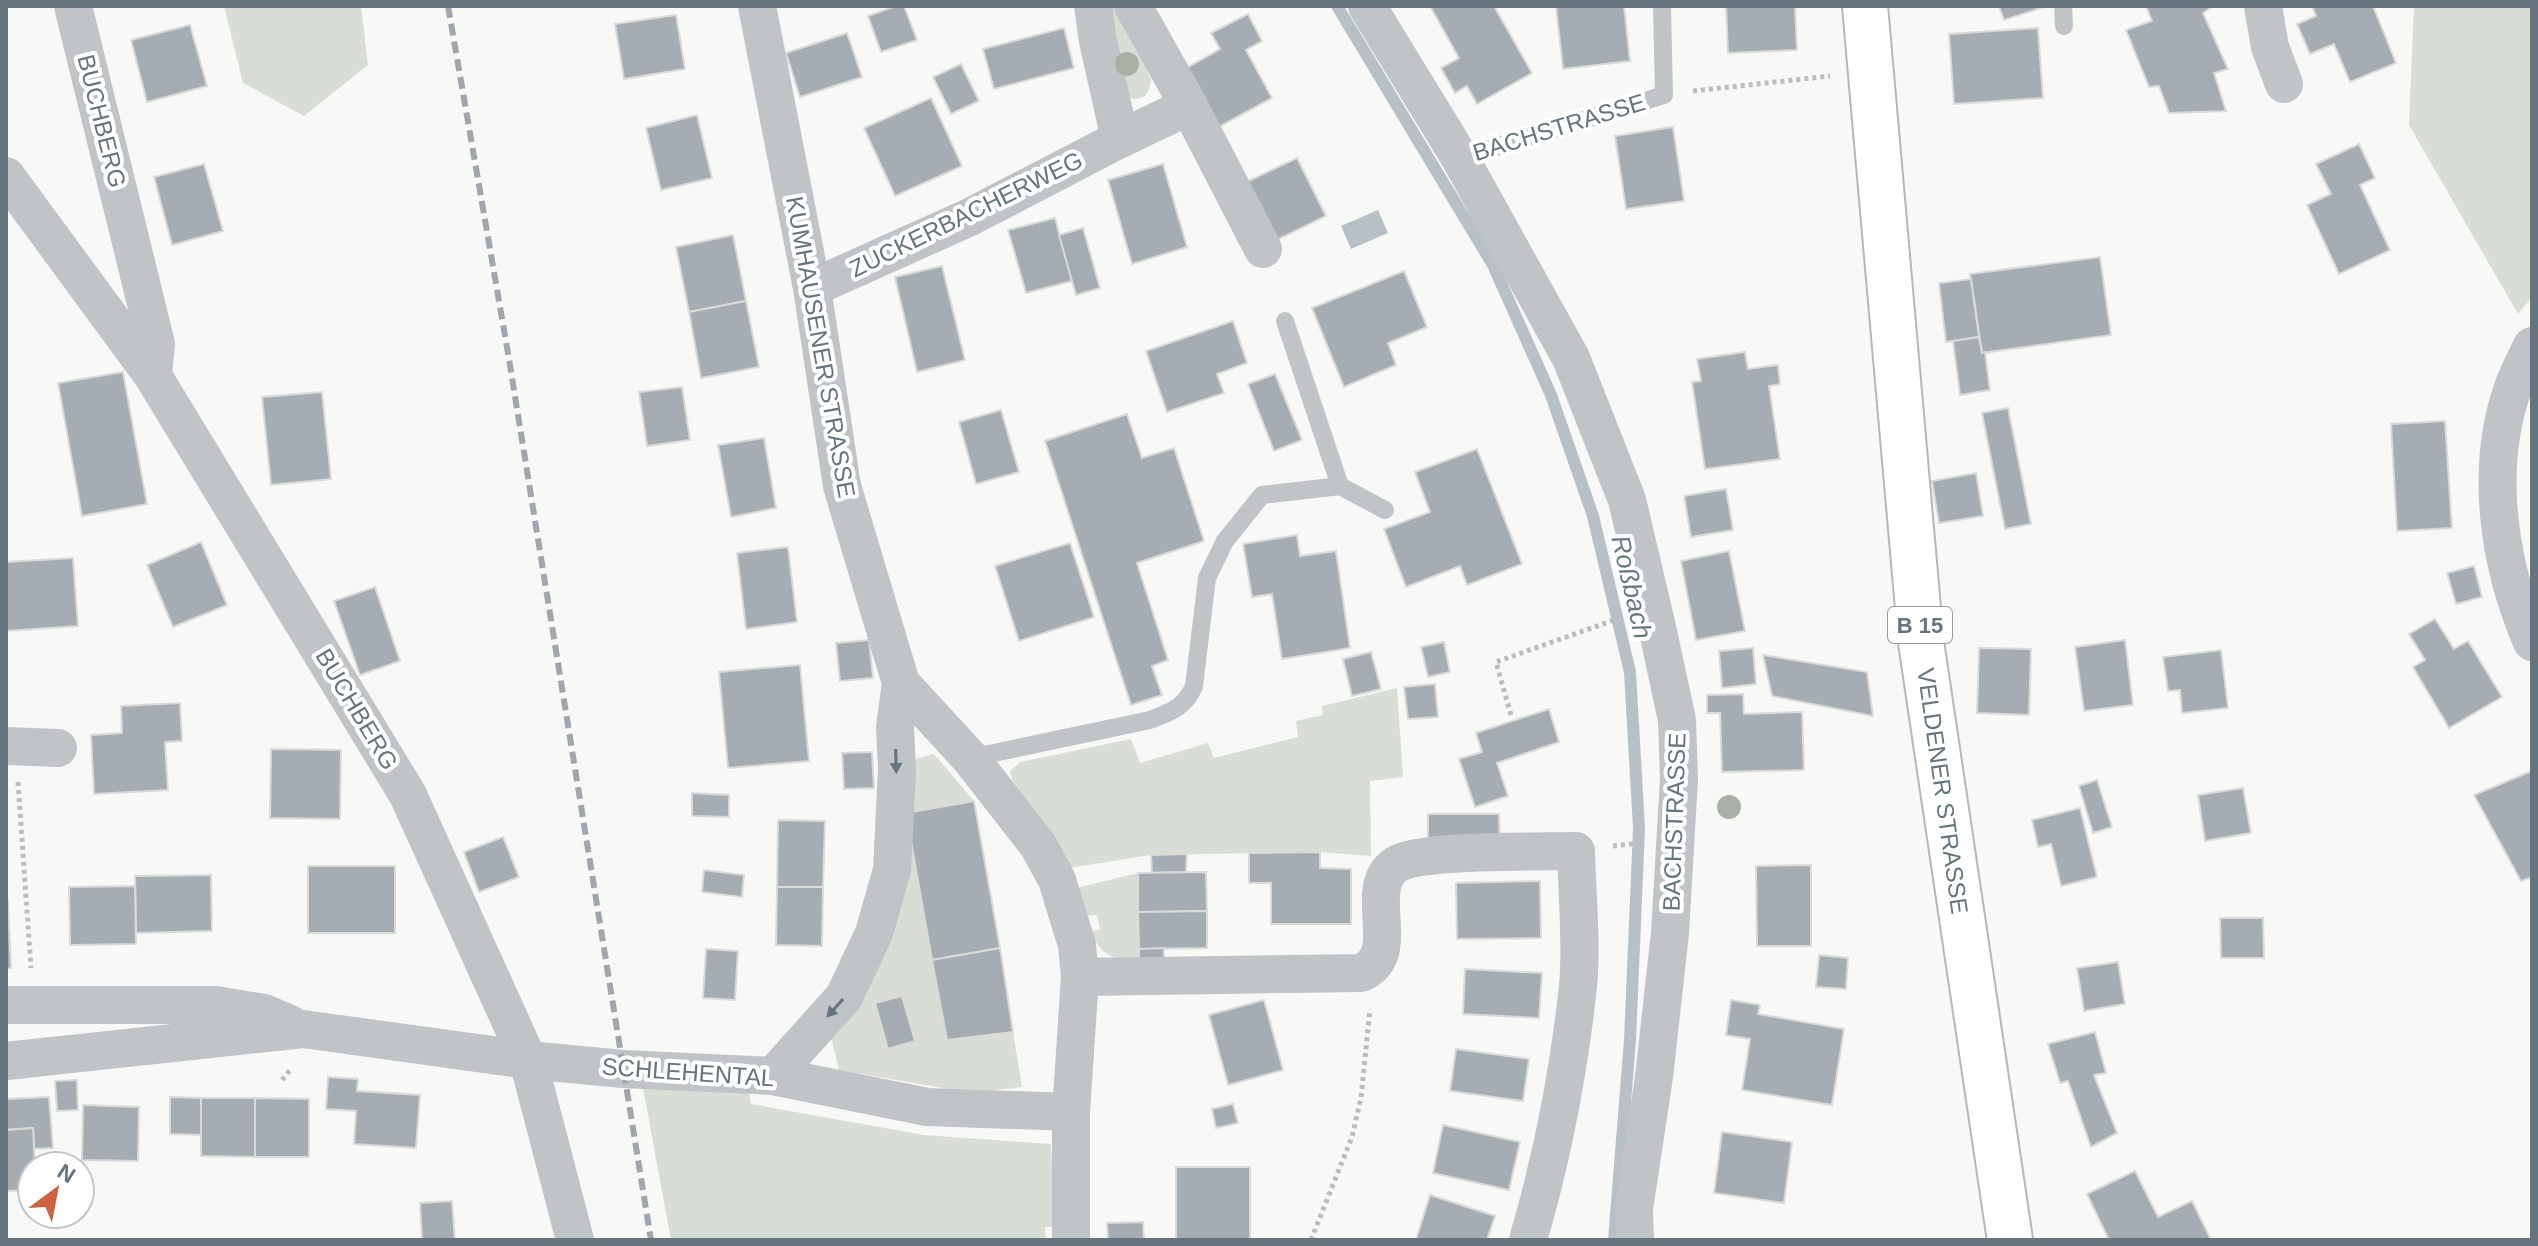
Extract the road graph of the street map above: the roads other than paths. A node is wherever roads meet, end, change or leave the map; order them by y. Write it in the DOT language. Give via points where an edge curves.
graph roads {
  1 [pos="73,6"];
  2 [pos="757,6"];
  3 [pos="1093,6"];
  4 [pos="1133,6"];
  5 [pos="1367,6"];
  6 [pos="1662,6"];
  7 [pos="1865,6"];
  8 [pos="2063,6"];
  9 [pos="2263,6"];
  10 [pos="2064,26"];
  11 [pos="2284,84"];
  12 [pos="1189,106"];
  13 [pos="1120,139"];
  14 [pos="1460,158"];
  15 [pos="6,176"];
  16 [pos="1263,249"];
  17 [pos="812,288"];
  18 [pos="1285,321"];
  19 [pos="2532,346"];
  20 [pos="153,376"];
  21 [pos="1340,486"];
  22 [pos="1385,510"];
  23 [pos="2532,642"];
  24 [pos="901,683"];
  25 [pos="11,746"];
  26 [pos="58,748"];
  27 [pos="970,758"];
  28 [pos="1080,977"];
  29 [pos="20,1004"];
  30 [pos="303,1029"];
  31 [pos="528,1060"];
  32 [pos="6,1061"];
  33 [pos="773,1076"];
  34 [pos="1071,1112"];
  35 [pos="575,1240"];
  36 [pos="1071,1240"];
  37 [pos="1528,1240"];
  38 [pos="1635,1240"];
  39 [pos="2010,1240"];
  1 -- 20 [label="street, BUCHBERG" via="156,344"];
  2 -- 17 [label="street, KUMHAUSENER STRASSE"];
  3 -- 13 [label="street"];
  4 -- 12 [label="street"];
  5 -- 14 [label="street, BACHSTRASSE"];
  6 -- 14 [label="lane, BACHSTRASSE" via="1664,95"];
  7 -- 39 [label="main road, VELDENER STRASSE / B 15" via="1921,642"];
  8 -- 10 [label="lane"];
  9 -- 11 [label="street"];
  12 -- 13 [label="street, ZUCKERBACHERWEG"];
  12 -- 16 [label="street"];
  13 -- 17 [label="street, ZUCKERBACHERWEG" via="970,217"];
  14 -- 38 [label="street, BACHSTRASSE" via="1571,358 1627,500 1677,720 1670,933 1634,1209"];
  15 -- 20 [label="street, BUCHBERG"];
  17 -- 24 [label="street, KUMHAUSENER STRASSE" via="842,486"];
  18 -- 21 [label="lane"];
  19 -- 23 [label="street" via="2513,386 2501,441 2498,494 2502,547"];
  20 -- 31 [label="street, BUCHBERG" via="408,795"];
  21 -- 22 [label="lane"];
  21 -- 27 [label="lane" via="1262,495 1225,541 1207,578 1194,686 1177,710 1135,724"];
  24 -- 27 [label="street, KUMHAUSENER STRASSE"];
  24 -- 33 [label="street, KUMHAUSENER STRASSE, one-way" via="892,870 874,933 844,997"];
  25 -- 26 [label="street"];
  27 -- 28 [label="street, KUMHAUSENER STRASSE" via="1038,845 1054,874 1069,913"];
  28 -- 34 [label="street, KUMHAUSENER STRASSE"];
  28 -- 37 [label="street" via="1361,973 1381,956 1382,896 1393,866 1429,855 1576,851 1578,984 1561,1093"];
  29 -- 30 [label="street, SCHLEHENTAL" via="216,1005 264,1013"];
  30 -- 31 [label="street, SCHLEHENTAL"];
  30 -- 32 [label="street, SCHLEHENTAL"];
  31 -- 33 [label="street, SCHLEHENTAL"];
  31 -- 35 [label="street, BUCHBERG"];
  33 -- 34 [label="street, SCHLEHENTAL" via="927,1107"];
  34 -- 36 [label="street, KUMHAUSENER STRASSE"];
}
